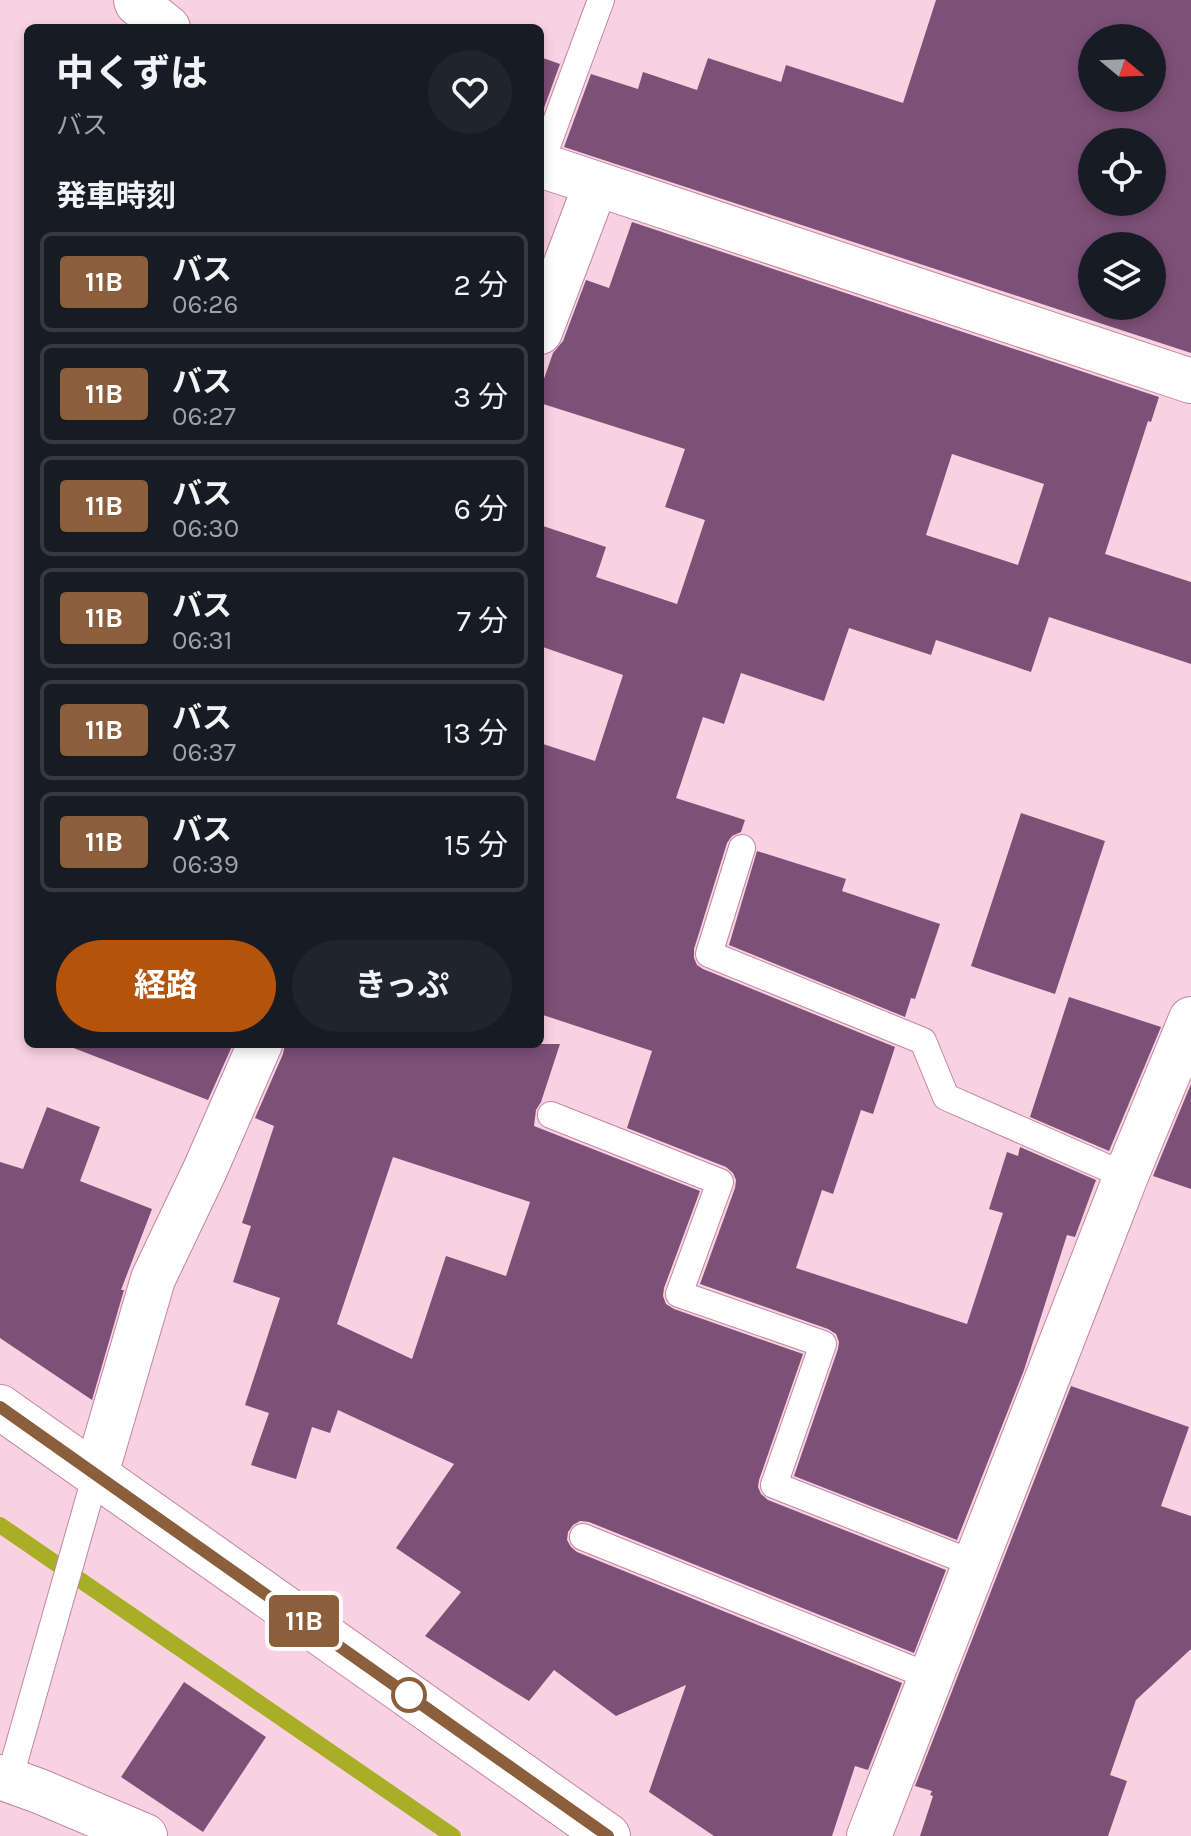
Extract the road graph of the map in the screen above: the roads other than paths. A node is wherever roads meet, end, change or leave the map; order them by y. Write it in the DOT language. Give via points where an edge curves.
graph roads {
  1 [pos="136,0"];
  2 [pos="601,0"];
  3 [pos="163,24"];
  4 [pos="544,154"];
  5 [pos="544,166"];
  6 [pos="596,184"];
  7 [pos="544,321"];
  8 [pos="1191,381"];
  9 [pos="742,848"];
  10 [pos="1191,1019"];
  11 [pos="258,1048"];
  12 [pos="551,1115"];
  13 [pos="1126,1176"];
  14 [pos="0,1407"];
  15 [pos="96,1474"];
  16 [pos="583,1537"];
  17 [pos="975,1564"];
  18 [pos="931,1677"];
  19 [pos="5,1779"];
  20 [pos="145,1836"];
  21 [pos="608,1836"];
  22 [pos="869,1836"];
  1 -- 3 [label="street"];
  2 -- 4 [label="lane"];
  5 -- 6 [label="street"];
  6 -- 7 [label="street"];
  6 -- 8 [label="street"];
  9 -- 13 [label="lane" via="709,954 923,1041 946,1097"];
  10 -- 13 [label="street"];
  11 -- 15 [label="street" via="153,1279"];
  12 -- 17 [label="lane" via="720,1182 679,1294 823,1344 774,1485"];
  13 -- 17 [label="street"];
  14 -- 15 [label="street"];
  15 -- 19 [label="lane"];
  15 -- 21 [label="street"];
  16 -- 18 [label="lane"];
  17 -- 18 [label="street"];
  18 -- 22 [label="street"];
  19 -- 20 [label="street"];
}
